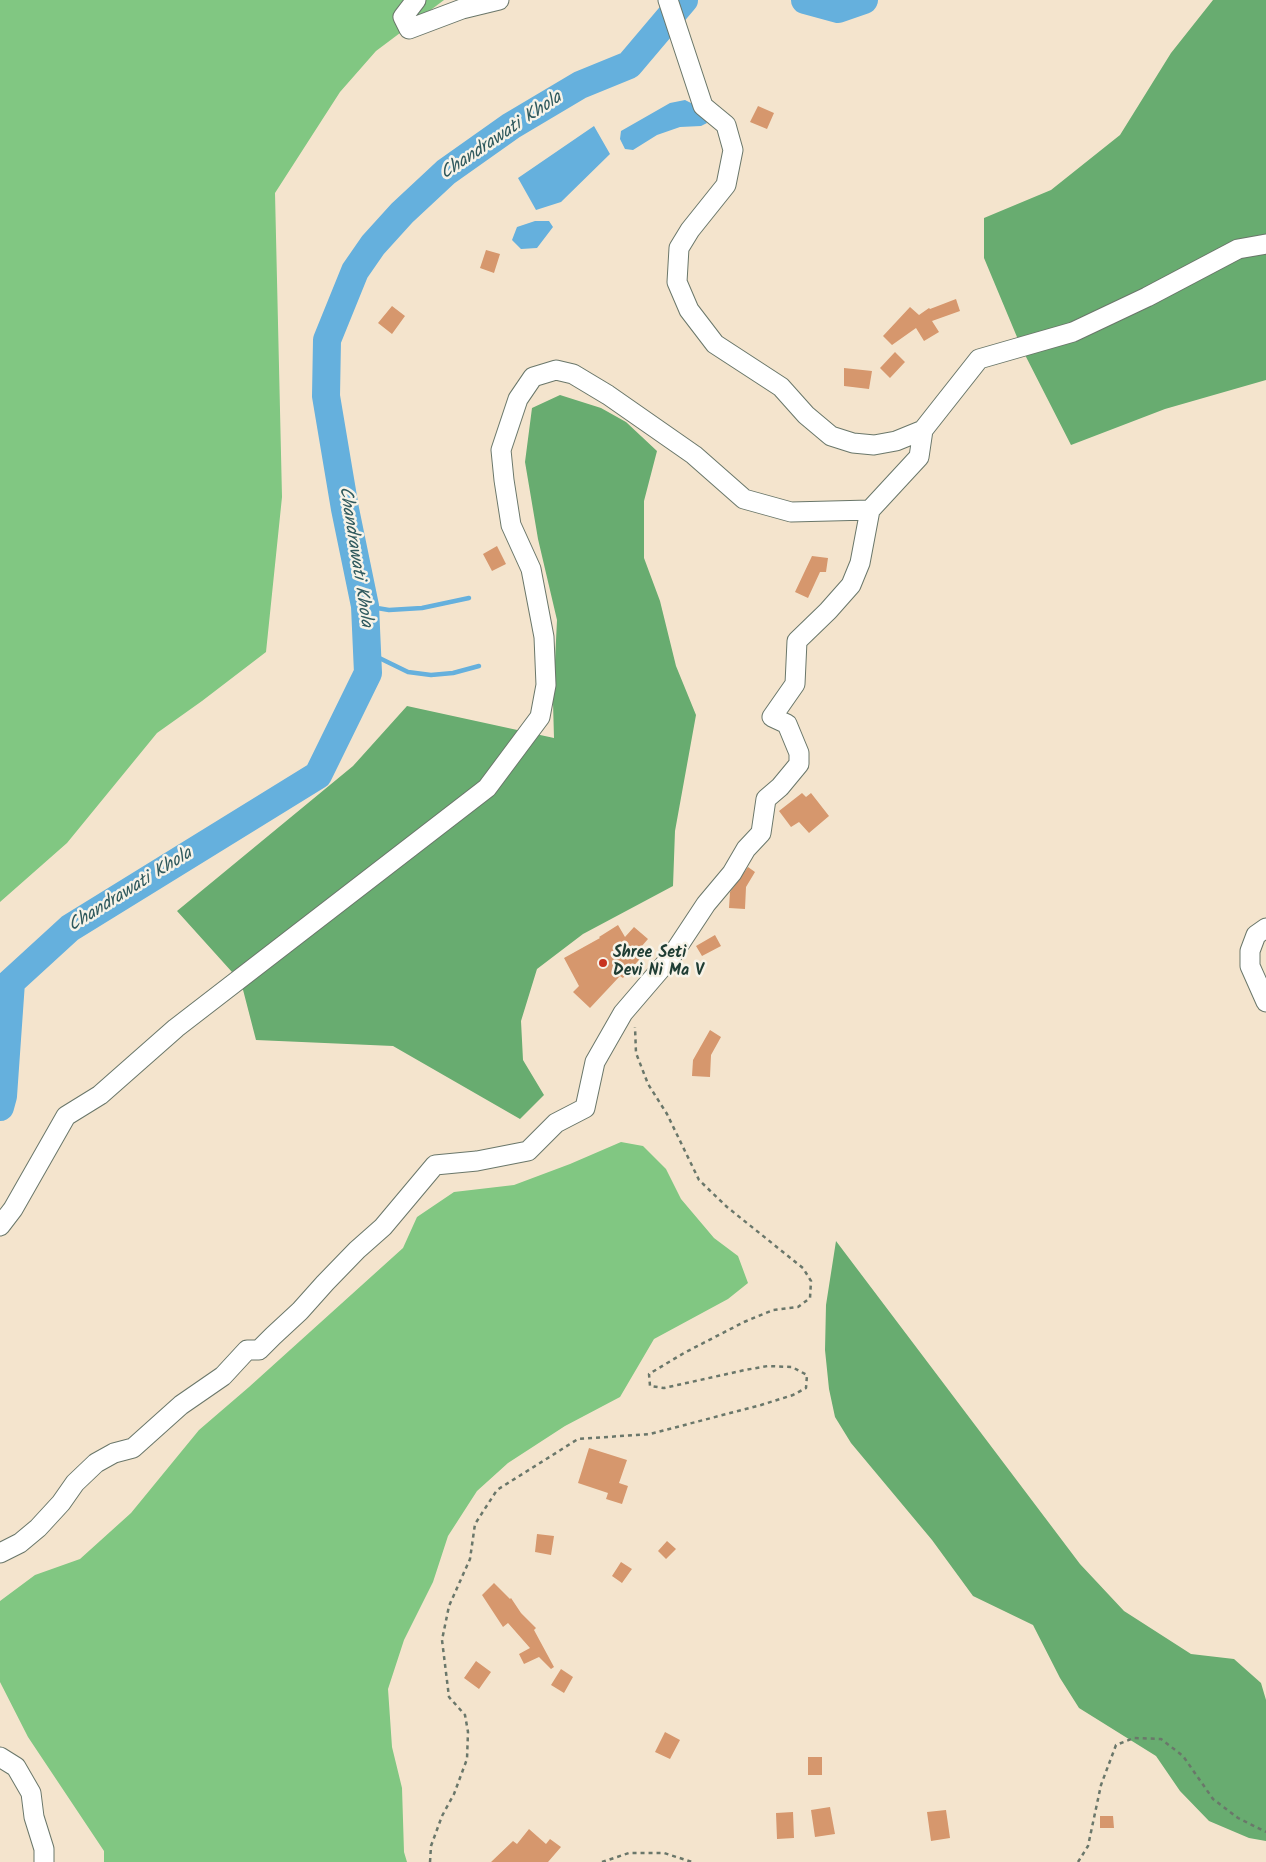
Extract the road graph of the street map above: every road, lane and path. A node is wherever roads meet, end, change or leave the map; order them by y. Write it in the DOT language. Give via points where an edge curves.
graph roads {
  1 [pos="416,0"];
  2 [pos="500,0"];
  3 [pos="668,0"];
  4 [pos="1266,244"];
  5 [pos="923,430"];
  6 [pos="870,510"];
  7 [pos="1266,928"];
  8 [pos="1266,1002"];
  9 [pos="635,1024"];
  10 [pos="0,1226"];
  11 [pos="0,1552"];
  12 [pos="0,1757"];
  13 [pos="1266,1832"];
  14 [pos="44,1862"];
  15 [pos="430,1862"];
  16 [pos="602,1862"];
  17 [pos="692,1862"];
  18 [pos="1078,1862"];
  1 -- 2 [label="street" via="403,17 408,29 462,9"];
  3 -- 5 [label="street" via="703,106 726,125 733,150 726,185 690,230 680,248 677,282 689,310 715,344 781,387 831,436 853,443 874,444 896,441"];
  4 -- 5 [label="street" via="1238,249 1073,332 979,359"];
  5 -- 6 [label="street" via="919,457"];
  6 -- 10 [label="street" via="792,512 744,499 694,455 572,374 556,370 532,376 518,399 501,450 511,525 530,568 544,638 546,685 540,717 487,788 176,1028 100,1095 66,1116"];
  6 -- 11 [label="street" via="860,563 851,585 797,641 794,684 772,717 787,724 799,753 799,764 766,799 761,833 706,904 671,957 623,1013 596,1062 585,1108 556,1123 528,1150 477,1161 434,1165 383,1227 259,1350 247,1350 223,1376 181,1405 133,1448 114,1453 96,1463 38,1528 20,1543"];
  7 -- 8 [label="street" via="1256,935 1250,952 1250,966"];
  9 -- 15 [label="path" via="636,1053 648,1084 667,1114 699,1180 803,1268 811,1281 810,1298 798,1307 773,1310 684,1352 649,1374 650,1386 664,1388 768,1366 792,1367 806,1375 806,1388 793,1395 650,1434 578,1439 497,1490 475,1524 470,1559 449,1606 442,1640 449,1697 465,1716 467,1759 431,1846"];
  12 -- 14 [label="street" via="16,1767 31,1793 34,1817 44,1848"];
  13 -- 18 [label="path" via="1238,1818 1213,1799 1183,1756 1161,1739 1134,1738 1116,1745 1101,1785 1088,1846"];
  16 -- 17 [label="path" via="629,1853 664,1853"];
}
